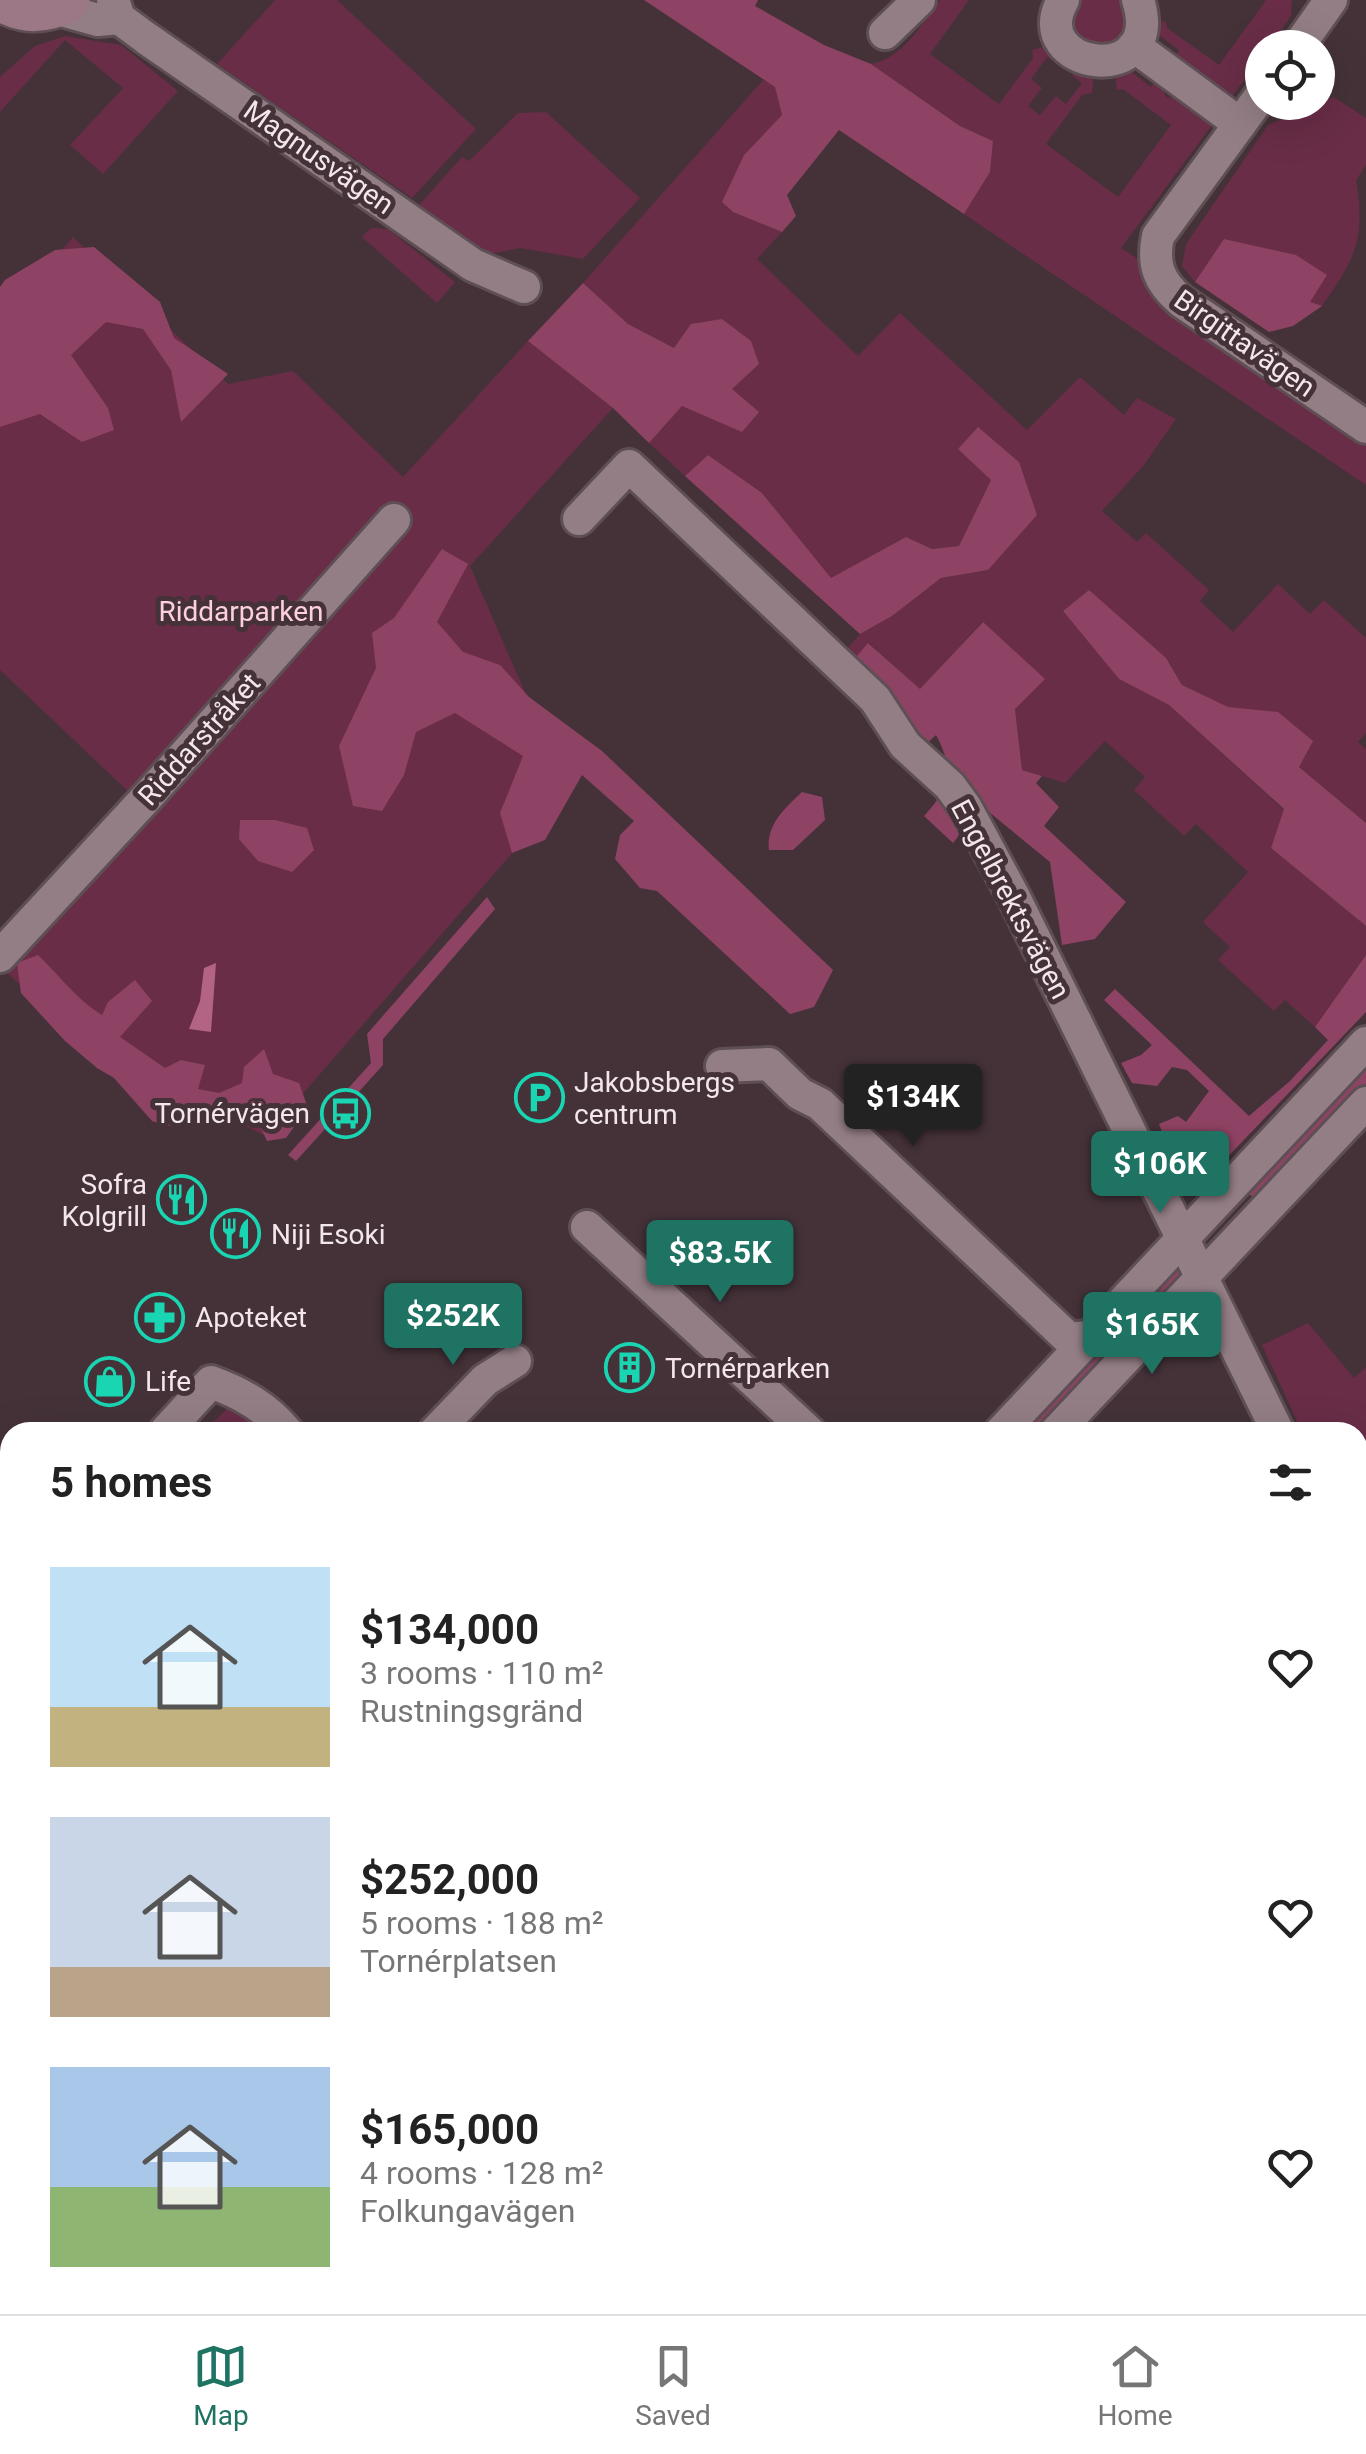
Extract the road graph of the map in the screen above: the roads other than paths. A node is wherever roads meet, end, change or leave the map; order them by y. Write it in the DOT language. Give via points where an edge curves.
graph roads {
  1 [pos="919,0"];
  2 [pos="1063,0"];
  3 [pos="1138,0"];
  4 [pos="39,4"];
  5 [pos="1323,5"];
  6 [pos="116,9"];
  7 [pos="1308,30"];
  8 [pos="885,32"];
  9 [pos="0,37"];
  10 [pos="1134,46"];
  11 [pos="1245,117"];
  12 [pos="1240,124"];
  13 [pos="524,287"];
  14 [pos="1366,427"];
  15 [pos="579,519"];
  16 [pos="394,520"];
  17 [pos="0,956"];
  18 [pos="1366,1043"];
  19 [pos="722,1066"];
  20 [pos="1366,1103"];
  21 [pos="587,1227"];
  22 [pos="1182,1240"];
  23 [pos="1202,1278"];
  24 [pos="1088,1337"];
  25 [pos="515,1361"];
  26 [pos="173,1422"];
  27 [pos="278,1422"];
  28 [pos="445,1422"];
  29 [pos="799,1422"];
  30 [pos="1009,1422"];
  31 [pos="1065,1422"];
  32 [pos="1273,1422"];
  1 -- 8 [label="street"];
  2 -- 10 [label="street" via="1057,25 1075,55 1099,63"];
  3 -- 10 [label="street" via="1142,30"];
  4 -- 6 [label="street, Magnusvägen" via="98,20"];
  4 -- 9 [label="main road"];
  5 -- 7 [label="street"];
  6 -- 13 [label="street, Magnusvägen" via="473,265"];
  10 -- 12 [label="street"];
  11 -- 12 [label="street, Birgittavägen"];
  12 -- 14 [label="street, Birgittavägen" via="1158,236 1156,269 1181,300"];
  15 -- 22 [label="street, Engelbrektsvägen" via="629,466 874,698 911,752 950,786 1014,897"];
  16 -- 17 [label="street, Riddarstråket"];
  18 -- 22 [label="street"];
  19 -- 24 [label="street" via="769,1064 1069,1339"];
  20 -- 23 [label="street"];
  21 -- 29 [label="street"];
  22 -- 23 [label="street, Engelbrektsvägen"];
  22 -- 24 [label="street"];
  23 -- 31 [label="street"];
  23 -- 32 [label="street, Engelbrektsvägen"];
  24 -- 30 [label="street"];
  25 -- 28 [label="street" via="485,1380"];
  26 -- 27 [label="street" via="211,1382 242,1394"];
}
